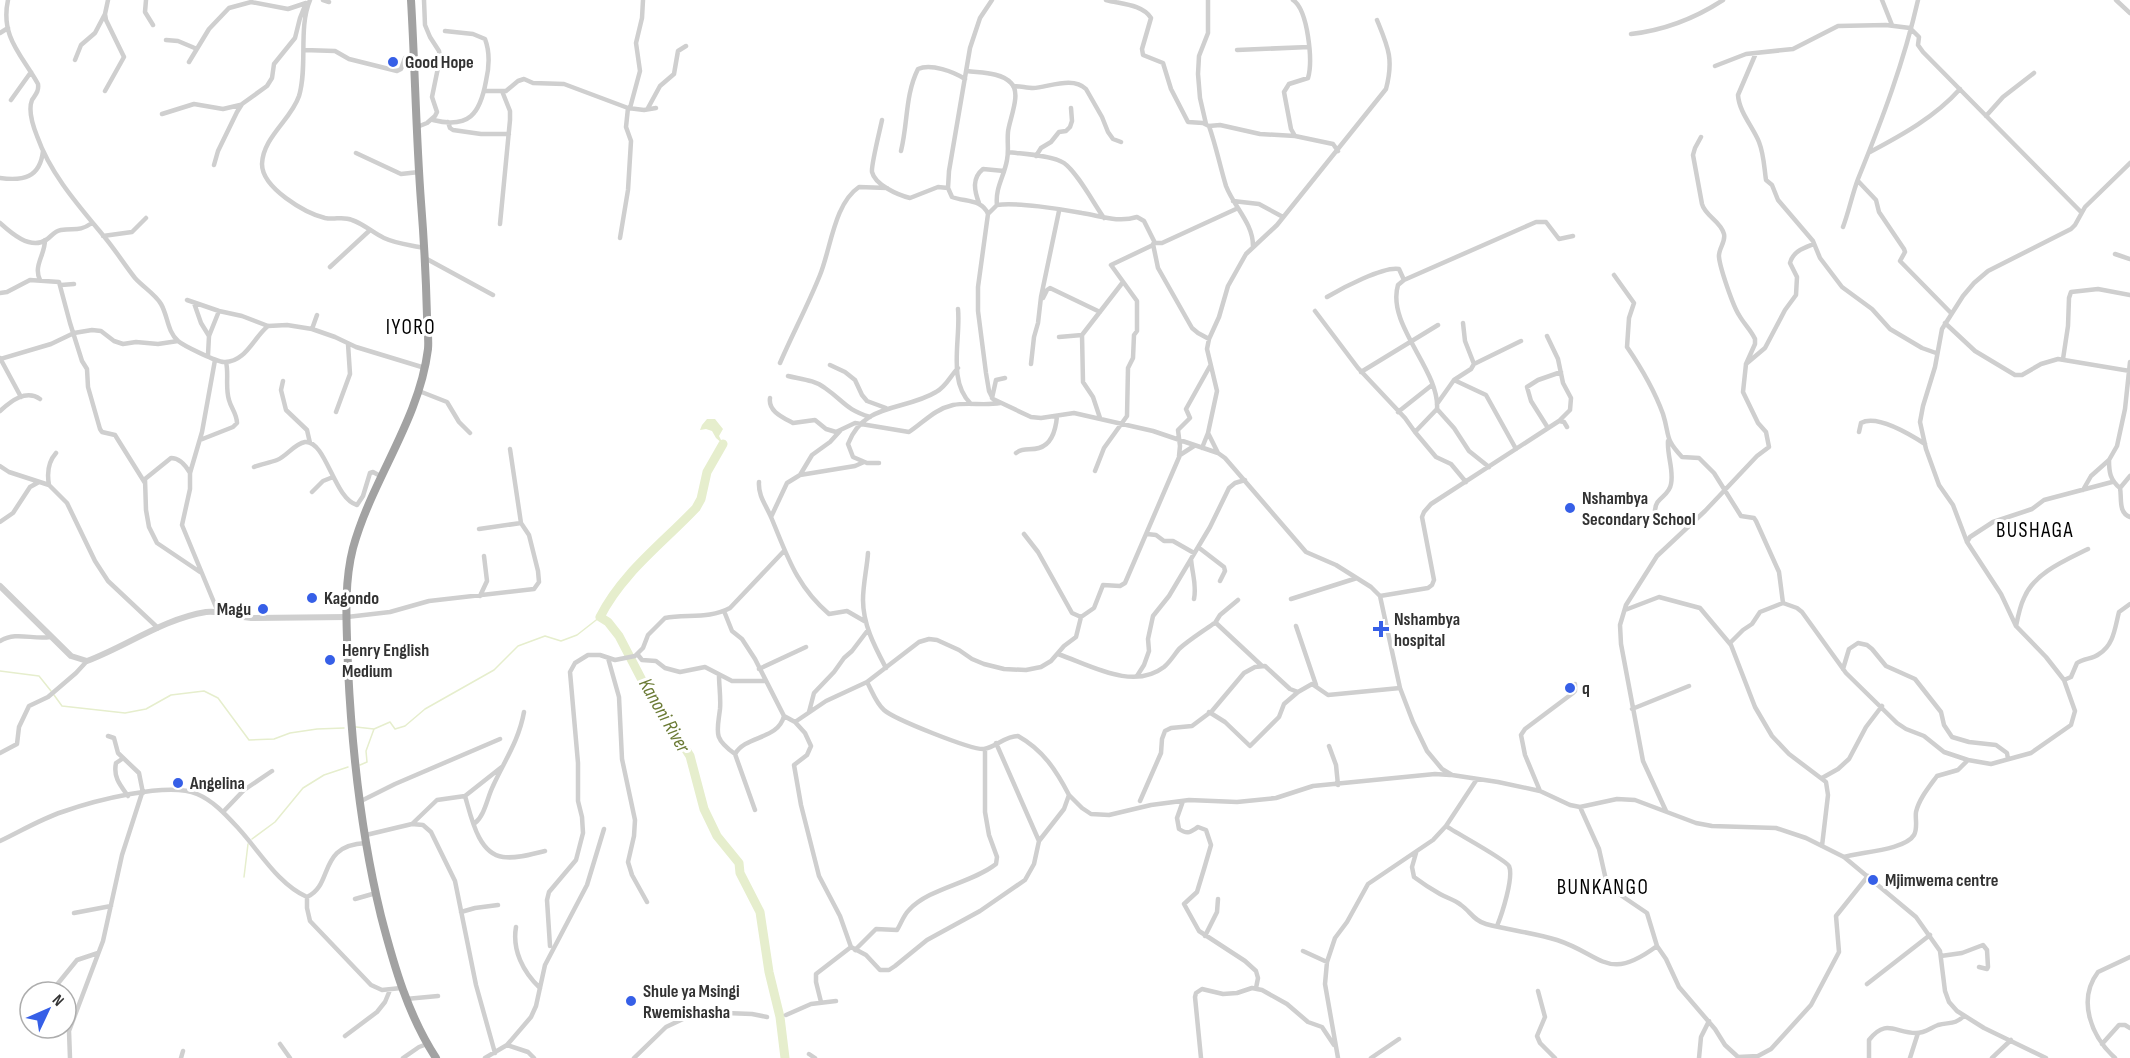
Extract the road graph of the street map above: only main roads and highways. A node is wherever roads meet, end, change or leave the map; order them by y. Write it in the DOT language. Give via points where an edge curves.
graph roads {
  1 [pos="411,0"];
  2 [pos="436,1058"];
  1 -- 2 [label="highway" via="428,337 414,408 352,551 346,617 359,802 376,893 401,988"];
}
